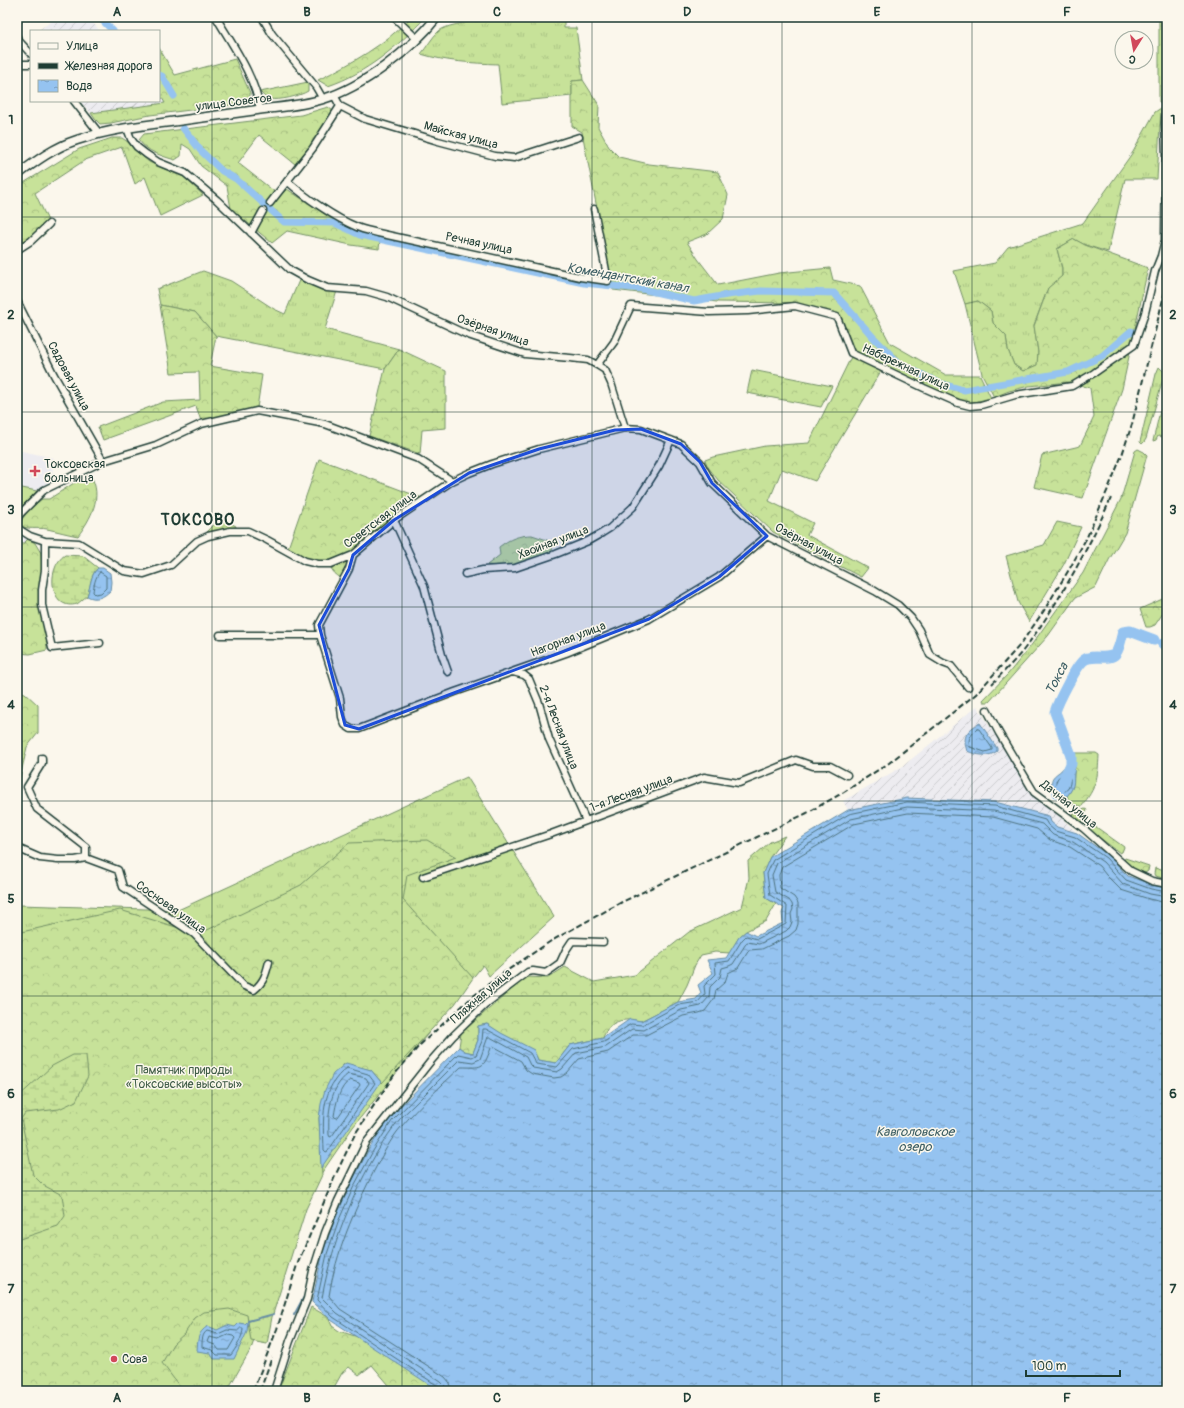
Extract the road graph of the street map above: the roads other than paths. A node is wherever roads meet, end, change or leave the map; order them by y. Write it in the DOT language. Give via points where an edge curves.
graph roads {
  1 [pos="19,17"];
  2 [pos="216,17"];
  3 [pos="262,17"];
  4 [pos="394,17"];
  5 [pos="437,17"];
  6 [pos="17,22"];
  7 [pos="417,38"];
  8 [pos="17,39"];
  9 [pos="30,53"];
  10 [pos="17,64"];
  11 [pos="30,64"];
  12 [pos="334,94"];
  13 [pos="323,99"];
  14 [pos="1167,101"];
  15 [pos="75,102"];
  16 [pos="340,106"];
  17 [pos="260,110"];
  18 [pos="128,128"];
  19 [pos="99,133"];
  20 [pos="579,137"];
  21 [pos="17,174"];
  22 [pos="287,181"];
  23 [pos="270,203"];
  24 [pos="594,209"];
  25 [pos="263,211"];
  26 [pos="49,224"];
  27 [pos="251,232"];
  28 [pos="17,250"];
  29 [pos="17,301"];
  30 [pos="597,365"];
  31 [pos="625,428"];
  32 [pos="671,440"];
  33 [pos="103,461"];
  34 [pos="452,481"];
  35 [pos="17,517"];
  36 [pos="394,520"];
  37 [pos="17,528"];
  38 [pos="767,536"];
  39 [pos="45,541"];
  40 [pos="353,555"];
  41 [pos="466,574"];
  42 [pos="220,635"];
  43 [pos="320,635"];
  44 [pos="100,643"];
  45 [pos="448,672"];
  46 [pos="513,672"];
  47 [pos="968,687"];
  48 [pos="987,710"];
  49 [pos="42,758"];
  50 [pos="847,775"];
  51 [pos="586,821"];
  52 [pos="17,848"];
  53 [pos="86,858"];
  54 [pos="423,877"];
  55 [pos="1167,884"];
  56 [pos="603,942"];
  57 [pos="269,962"];
  58 [pos="274,1391"];
  1 -- 6 [label="street"];
  2 -- 17 [label="street" via="249,76 258,97"];
  3 -- 13 [label="street" via="272,34"];
  4 -- 7 [label="street"];
  5 -- 7 [label="main road, улица Советов"];
  7 -- 12 [label="main road, улица Советов" via="403,52 368,77"];
  8 -- 9 [label="street"];
  10 -- 11 [label="street"];
  12 -- 13 [label="main road, улица Советов"];
  12 -- 16 [label="street"];
  13 -- 17 [label="main road, улица Советов" via="298,106"];
  14 -- 30 [label="street, Набережная улица" via="1165,240 1154,271 1145,313 1134,345 1072,386 1015,395 982,405 958,403 851,353 837,317 795,306 709,312 631,306 614,342"];
  15 -- 19 [label="street"];
  16 -- 20 [label="street, Майская улица" via="365,119 495,156 514,158"];
  16 -- 22 [label="street" via="313,148"];
  17 -- 18 [label="main road, улица Советов"];
  18 -- 19 [label="main road, улица Советов"];
  18 -- 27 [label="street, Озёрная улица" via="137,147 158,162 185,173"];
  19 -- 21 [label="main road, улица Советов" via="54,150"];
  22 -- 23 [label="street"];
  22 -- 24 [label="street, Речная улица" via="326,210 357,227 608,281"];
  25 -- 27 [label="street"];
  26 -- 28 [label="street"];
  27 -- 30 [label="street, Озёрная улица" via="290,270 327,288 366,291 387,297 468,335 525,354 588,360"];
  29 -- 33 [label="street, Садовая улица" via="54,375"];
  30 -- 31 [label="street" via="605,370 611,383"];
  31 -- 32 [label="street, Озёрная улица" via="641,429"];
  31 -- 34 [label="street, Советская улица" via="539,449 492,464"];
  32 -- 38 [label="street, Озёрная улица" via="681,444 700,462 712,483"];
  32 -- 41 [label="street, Хвойная улица" via="659,466 633,506 602,534 515,568"];
  33 -- 34 [label="street" via="156,444 202,424 257,411 325,424 418,459"];
  33 -- 35 [label="street" via="44,490"];
  34 -- 36 [label="street, Советская улица"];
  36 -- 40 [label="street, Советская улица"];
  36 -- 45 [label="street" via="424,586"];
  37 -- 39 [label="street, Советская улица"];
  38 -- 46 [label="street, Нагорная улица" via="719,577 649,619"];
  38 -- 47 [label="street, Озёрная улица" via="898,605 919,630 930,655 951,666"];
  39 -- 40 [label="street, Советская улица" via="79,543 124,571 144,574 171,565 196,541 230,531 248,531 305,561 318,564 331,564"];
  39 -- 44 [label="street" via="42,605 52,648"];
  40 -- 43 [label="street" via="349,569 319,625"];
  42 -- 43 [label="street"];
  43 -- 46 [label="street, Нагорная улица" via="340,698 344,725 351,729 359,729"];
  46 -- 51 [label="street, 2-я Лесная улица" via="529,679 549,739"];
  48 -- 55 [label="street, Дачная улица" via="1034,792 1083,828 1131,871"];
  49 -- 53 [label="street" via="42,763 27,787 37,810 86,847"];
  50 -- 51 [label="street, 1-я Лесная улица" via="830,766 814,766 796,760 739,783 704,777"];
  51 -- 54 [label="street, 1-я Лесная улица"];
  52 -- 53 [label="street, Сосновая улица" via="52,860"];
  53 -- 57 [label="street, Сосновая улица" via="118,870 123,887 194,934 244,986 254,990 260,985"];
  56 -- 58 [label="street, Пляжная улица" via="572,941 560,963 546,974 528,972 487,1003 425,1068 366,1143 325,1233 307,1299"];
}
